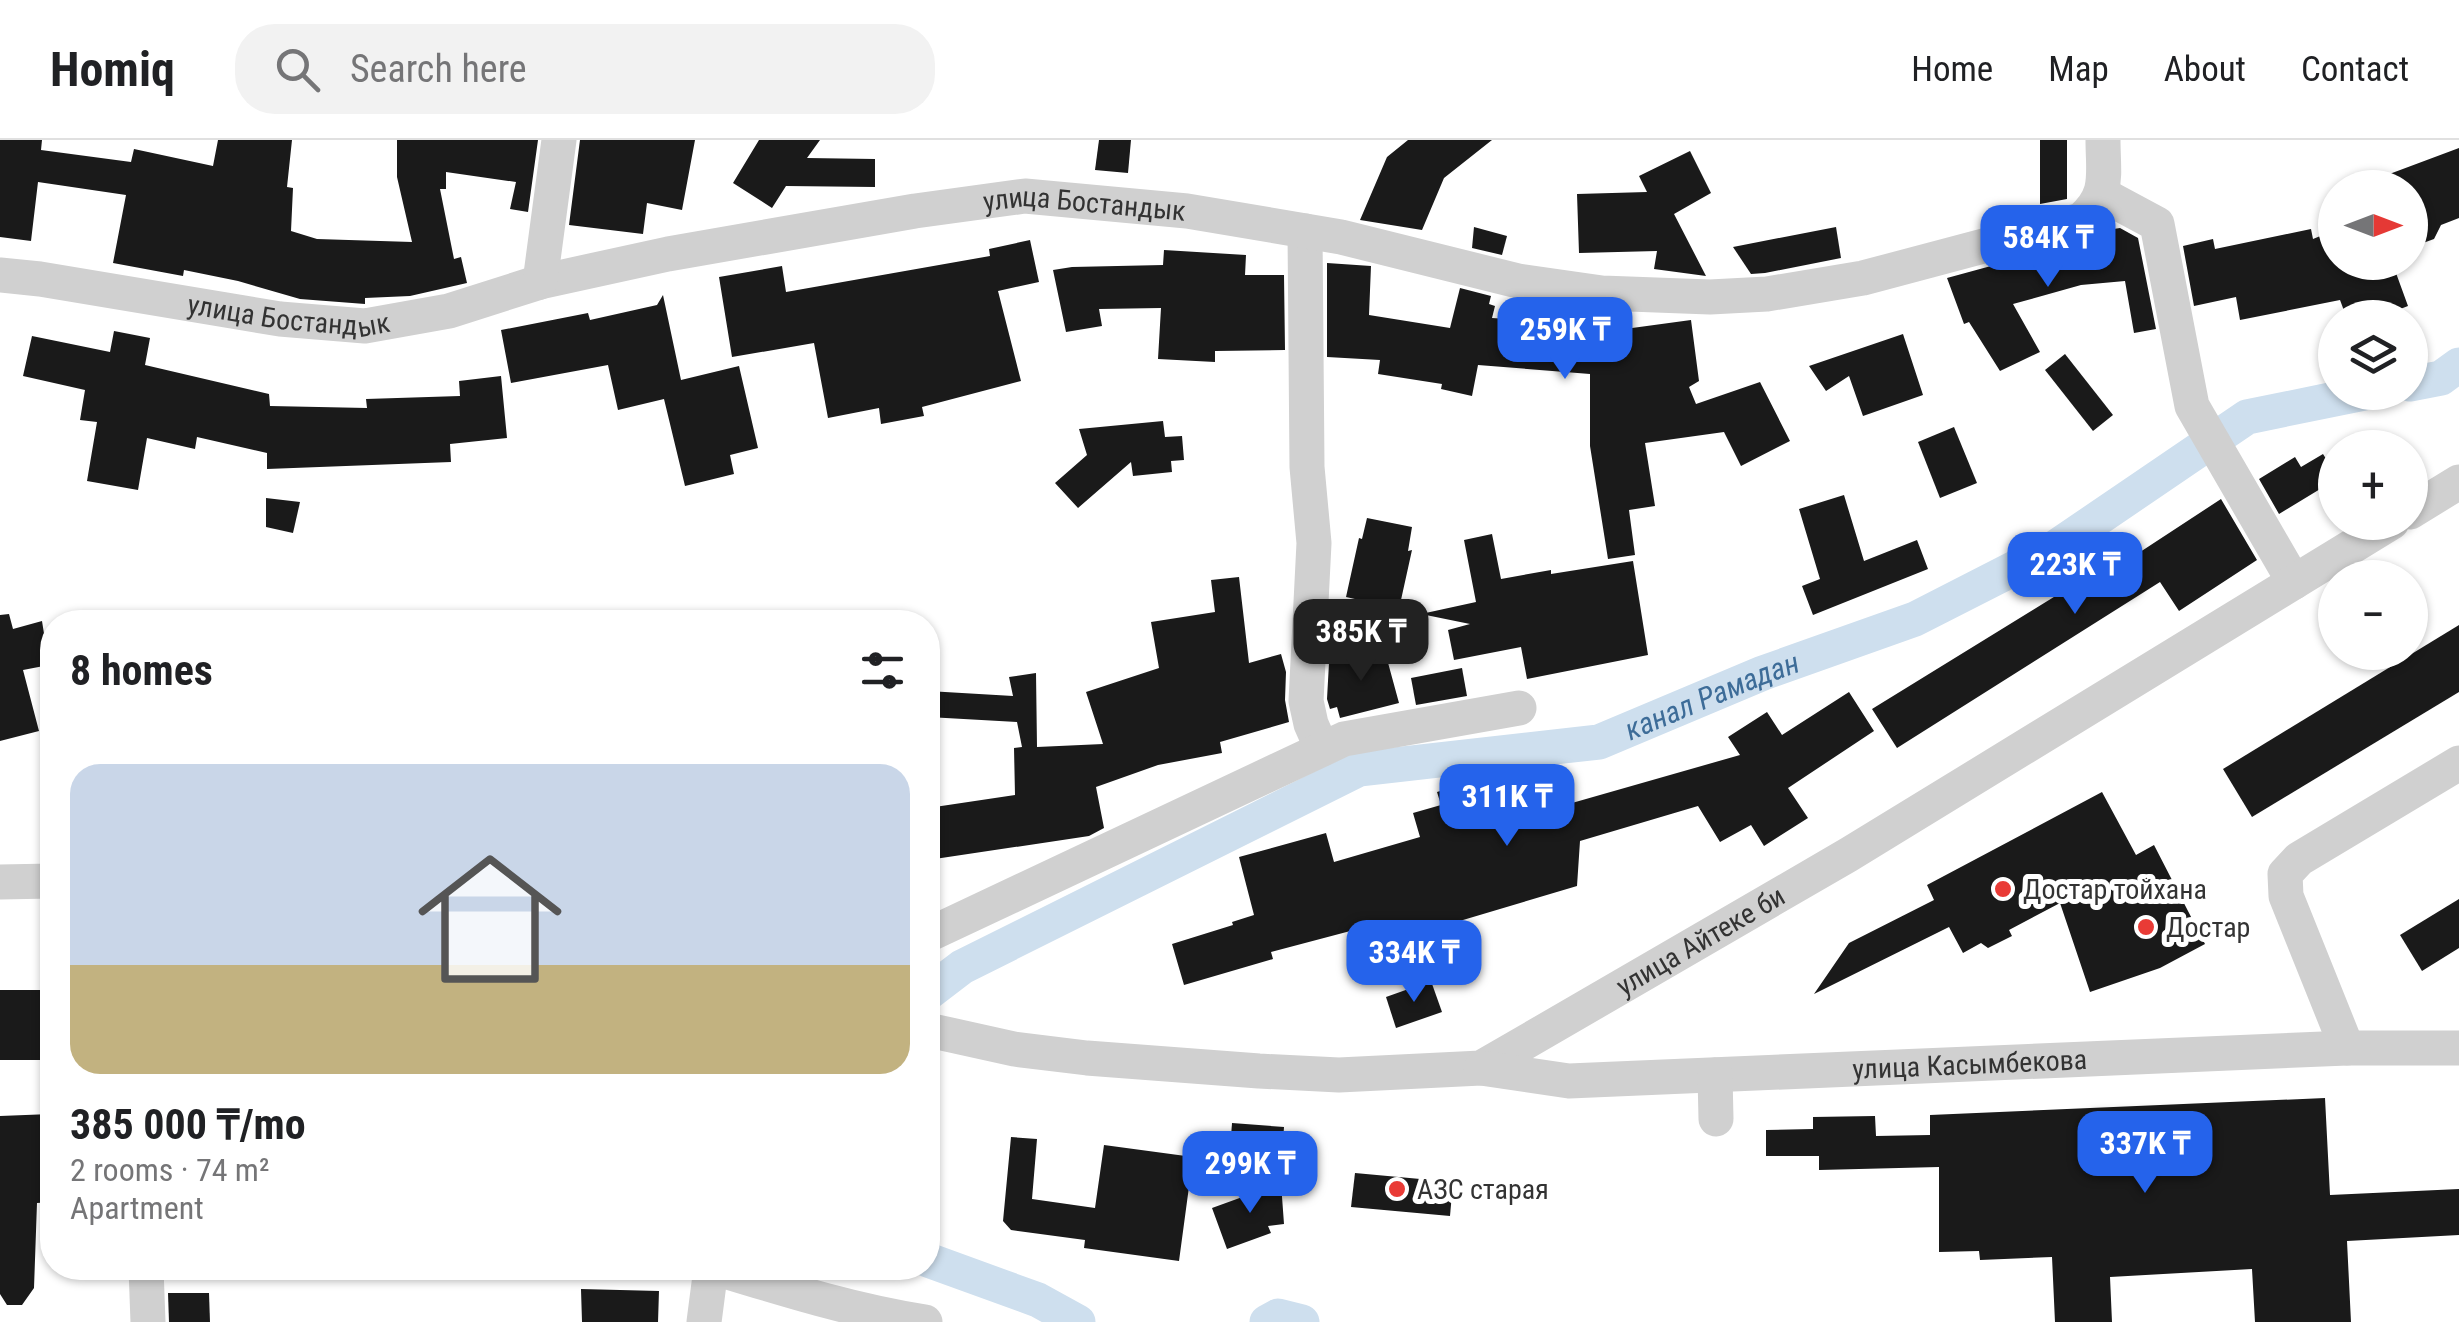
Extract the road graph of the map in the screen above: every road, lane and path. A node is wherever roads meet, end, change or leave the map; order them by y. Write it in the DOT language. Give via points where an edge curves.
graph roads {
  1 [pos="558,140"];
  2 [pos="2102,140"];
  3 [pos="2102,194"];
  4 [pos="1305,231"];
  5 [pos="0,275"];
  6 [pos="540,282"];
  7 [pos="2459,482"];
  8 [pos="2428,501"];
  9 [pos="2363,540"];
  10 [pos="2294,582"];
  11 [pos="1519,708"];
  12 [pos="1322,748"];
  13 [pos="2459,763"];
  14 [pos="40,881"];
  15 [pos="0,882"];
  16 [pos="940,930"];
  17 [pos="940,1034"];
  18 [pos="2347,1048"];
  19 [pos="2459,1048"];
  20 [pos="1481,1068"];
  21 [pos="1715,1075"];
  22 [pos="1716,1119"];
  23 [pos="146,1280"];
  24 [pos="711,1280"];
  25 [pos="752,1280"];
  26 [pos="148,1322"];
  27 [pos="704,1322"];
  28 [pos="926,1322"];
  1 -- 6 [label="street"];
  2 -- 3 [label="street"];
  3 -- 4 [label="street, улица Бостандык" via="2081,220 2044,232 1864,278 1710,298 1518,282"];
  3 -- 10 [label="street" via="2157,224 2192,406"];
  4 -- 6 [label="street, улица Бостандык" via="1187,211 1025,196 915,210"];
  4 -- 12 [label="street" via="1314,543 1306,702"];
  5 -- 6 [label="street, улица Бостандык" via="364,326 449,311"];
  7 -- 8 [label="street"];
  9 -- 10 [label="street, улица Айтеке би"];
  10 -- 20 [label="street, улица Айтеке би" via="1848,855"];
  11 -- 12 [label="street"];
  12 -- 16 [label="street"];
  13 -- 18 [label="street" via="2284,874 2286,896"];
  14 -- 15 [label="street"];
  17 -- 20 [label="street, улица Айтеке би" via="1087,1058 1259,1072"];
  18 -- 19 [label="street, улица Касымбекова"];
  18 -- 21 [label="street, улица Касымбекова"];
  20 -- 21 [label="street, улица Касымбекова" via="1569,1081"];
  21 -- 22 [label="street"];
  23 -- 26 [label="street"];
  24 -- 27 [label="street"];
  25 -- 28 [label="street"];
}
